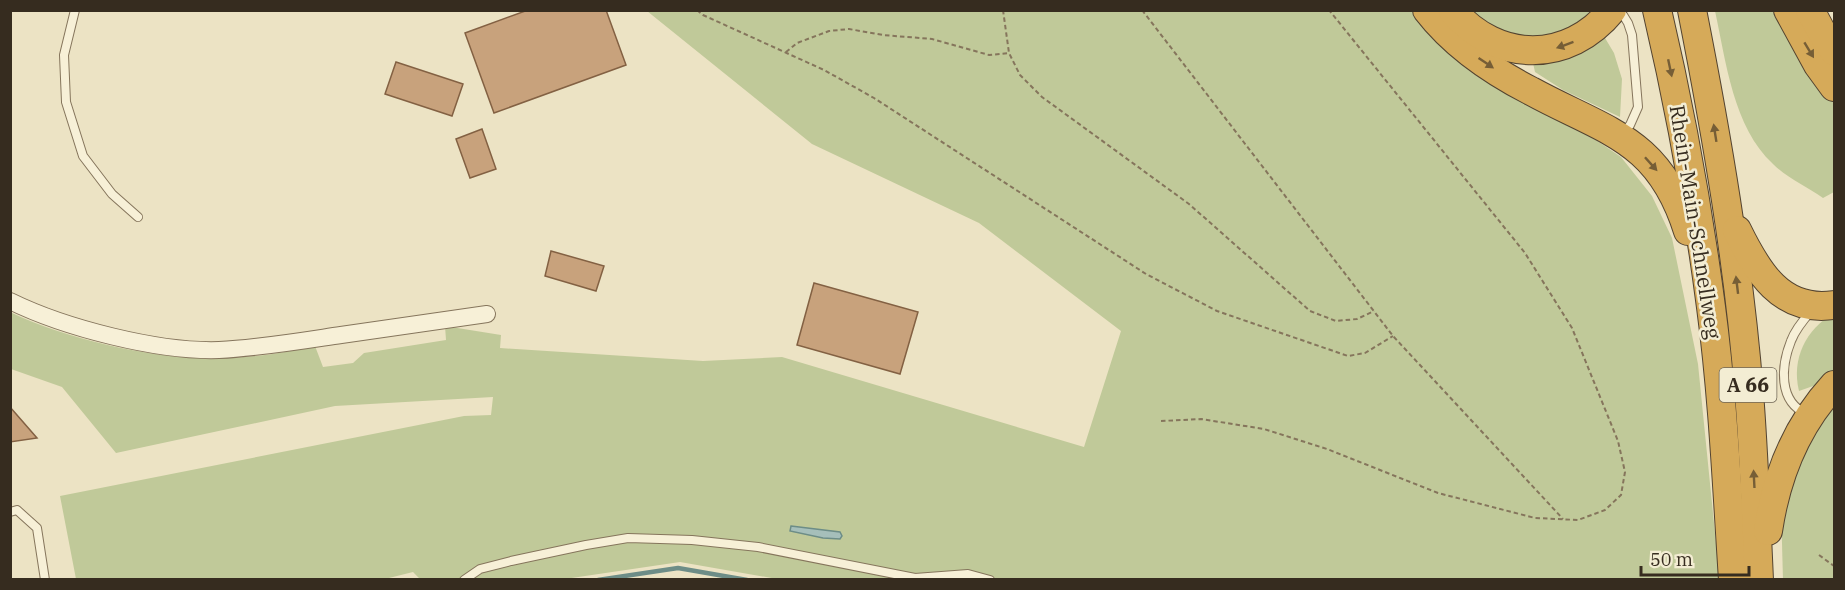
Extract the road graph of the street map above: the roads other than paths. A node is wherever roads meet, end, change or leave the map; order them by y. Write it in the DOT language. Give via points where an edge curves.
graph roads {
  1 [pos="75,10"];
  2 [pos="1426,10"];
  3 [pos="1452,10"];
  4 [pos="1612,10"];
  5 [pos="1620,10"];
  6 [pos="1657,10"];
  7 [pos="1692,10"];
  8 [pos="1788,10"];
  9 [pos="1810,10"];
  10 [pos="1834,51"];
  11 [pos="1834,87"];
  12 [pos="1620,136"];
  13 [pos="1725,191"];
  14 [pos="138,217"];
  15 [pos="10,301"];
  16 [pos="1825,305"];
  17 [pos="1711,309"];
  18 [pos="486,314"];
  19 [pos="1834,385"];
  20 [pos="1810,416"];
  21 [pos="10,512"];
  22 [pos="916,578"];
  23 [pos="45,579"];
  24 [pos="464,579"];
  25 [pos="990,579"];
  26 [pos="1733,579"];
  27 [pos="1761,579"];
  1 -- 14 [label="lane" via="64,55 66,102 83,156 112,194"];
  2 -- 12 [label="highway, one-way" via="1453,38 1501,74"];
  4 -- 3 [label="highway, one-way" via="1578,40 1557,48 1532,50 1491,41 1468,27"];
  5 -- 12 [label="lane" via="1632,35 1638,107"];
  6 -- 17 [label="highway, Rhein-Main-Schnellweg / A 66, one-way" via="1687,154"];
  13 -- 7 [label="highway, Rhein-Main-Schnellweg / A 66, one-way"];
  8 -- 11 [label="highway, one-way"];
  9 -- 10 [label="highway"];
  12 -- 17 [label="highway, one-way" via="1659,172 1678,203"];
  13 -- 16 [label="highway" via="1737,231 1763,276 1792,299"];
  27 -- 13 [label="highway, Rhein-Main-Schnellweg / A 66, one-way" via="1749,391"];
  15 -- 18 [label="street" via="92,331 158,345 217,350"];
  16 -- 20 [label="lane" via="1803,321 1785,360 1784,380 1790,404"];
  17 -- 26 [label="highway, Rhein-Main-Schnellweg / A 66"];
  19 -- 20 [label="highway"];
  20 -- 27 [label="highway" via="1786,460 1773,501 1765,573"];
  21 -- 23 [label="lane" via="17,510 36,528"];
  22 -- 24 [label="lane" via="758,547 628,538 511,561 480,569"];
  22 -- 25 [label="lane" via="968,574"];
}
